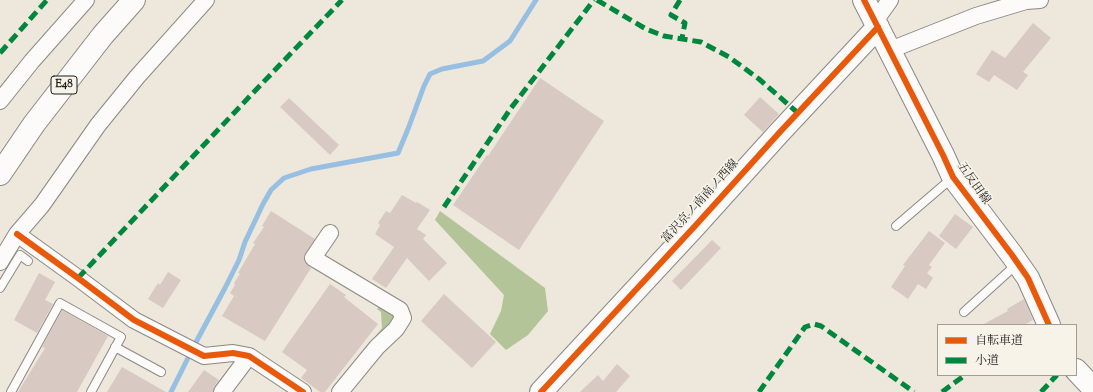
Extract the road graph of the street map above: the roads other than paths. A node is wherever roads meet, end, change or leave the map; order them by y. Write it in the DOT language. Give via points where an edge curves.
graph roads {
  1 [pos="86,0"];
  2 [pos="134,0"];
  3 [pos="206,0"];
  4 [pos="864,0"];
  5 [pos="890,0"];
  6 [pos="1040,0"];
  7 [pos="876,24"];
  8 [pos="890,50"];
  9 [pos="0,101"];
  10 [pos="0,174"];
  11 [pos="953,178"];
  12 [pos="896,226"];
  13 [pos="330,233"];
  14 [pos="17,234"];
  15 [pos="28,261"];
  16 [pos="0,262"];
  17 [pos="1018,263"];
  18 [pos="0,288"];
  19 [pos="964,312"];
  20 [pos="1049,324"];
  21 [pos="116,347"];
  22 [pos="248,356"];
  23 [pos="1077,371"];
  24 [pos="162,372"];
  25 [pos="1093,388"];
  26 [pos="11,392"];
  27 [pos="91,392"];
  28 [pos="222,392"];
  29 [pos="303,392"];
  30 [pos="340,392"];
  31 [pos="541,392"];
  1 -- 9 [label="street"];
  2 -- 10 [label="main road, E48" via="103,35 34,124"];
  3 -- 14 [label="street" via="98,125 42,205"];
  4 -- 7 [label="main road, 五反田線"];
  5 -- 7 [label="street"];
  6 -- 8 [label="street" via="998,9"];
  7 -- 8 [label="main road, 五反田線"];
  7 -- 31 [label="main road, 富沢京ノ南南ノ西線"];
  8 -- 11 [label="main road, 五反田線"];
  11 -- 12 [label="lane"];
  11 -- 17 [label="main road, 五反田線"];
  13 -- 30 [label="street" via="313,258 400,310 403,318"];
  14 -- 16 [label="street"];
  14 -- 22 [label="street" via="134,320 204,356 233,353"];
  15 -- 18 [label="lane" via="20,255"];
  17 -- 19 [label="lane"];
  17 -- 20 [label="main road, 五反田線" via="1028,278"];
  21 -- 24 [label="lane"];
  21 -- 26 [label="lane" via="121,337 60,303"];
  21 -- 27 [label="lane"];
  22 -- 28 [label="street"];
  22 -- 29 [label="street"];
  23 -- 25 [label="main road"];
}
